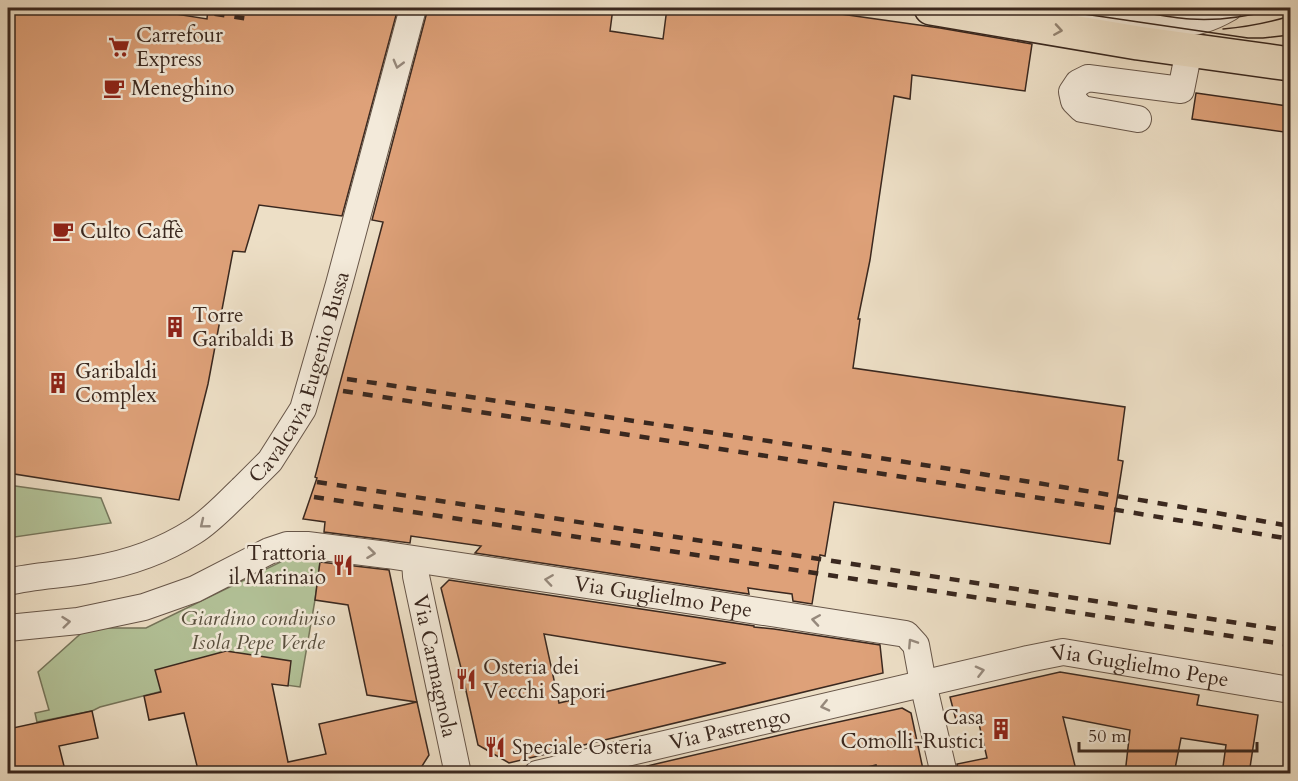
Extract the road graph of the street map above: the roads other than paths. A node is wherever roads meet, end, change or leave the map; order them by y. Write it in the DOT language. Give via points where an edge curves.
graph roads {
  1 [pos="413,8"];
  2 [pos="932,8"];
  3 [pos="1082,8"];
  4 [pos="1229,8"];
  5 [pos="1182,37"];
  6 [pos="1290,64"];
  7 [pos="1138,119"];
  8 [pos="415,560"];
  9 [pos="8,582"];
  10 [pos="8,628"];
  11 [pos="923,683"];
  12 [pos="1290,690"];
  13 [pos="458,774"];
  14 [pos="537,774"];
  15 [pos="944,774"];
  1 -- 9 [label="street, Cavalcavia Eugenio Bussa, one-way, bridge" via="303,409 270,461 219,511 160,550 93,570"];
  2 -- 5 [label="main road, one-way" via="1038,27"];
  3 -- 5 [label="street"];
  4 -- 5 [label="street" via="1207,20 1188,23"];
  5 -- 6 [label="main road" via="1243,58"];
  5 -- 7 [label="street" via="1181,90 1088,78 1071,92 1082,110"];
  10 -- 8 [label="street, Via Guglielmo Pepe, one-way" via="78,621 144,607 195,589 287,544"];
  11 -- 8 [label="street, Via Guglielmo Pepe, one-way" via="916,645 906,634"];
  8 -- 13 [label="street, Via Carmagnola"];
  11 -- 12 [label="street, Via Guglielmo Pepe, one-way" via="1063,652"];
  11 -- 14 [label="street, Via Pastrengo, one-way"];
  11 -- 15 [label="street"];
}
